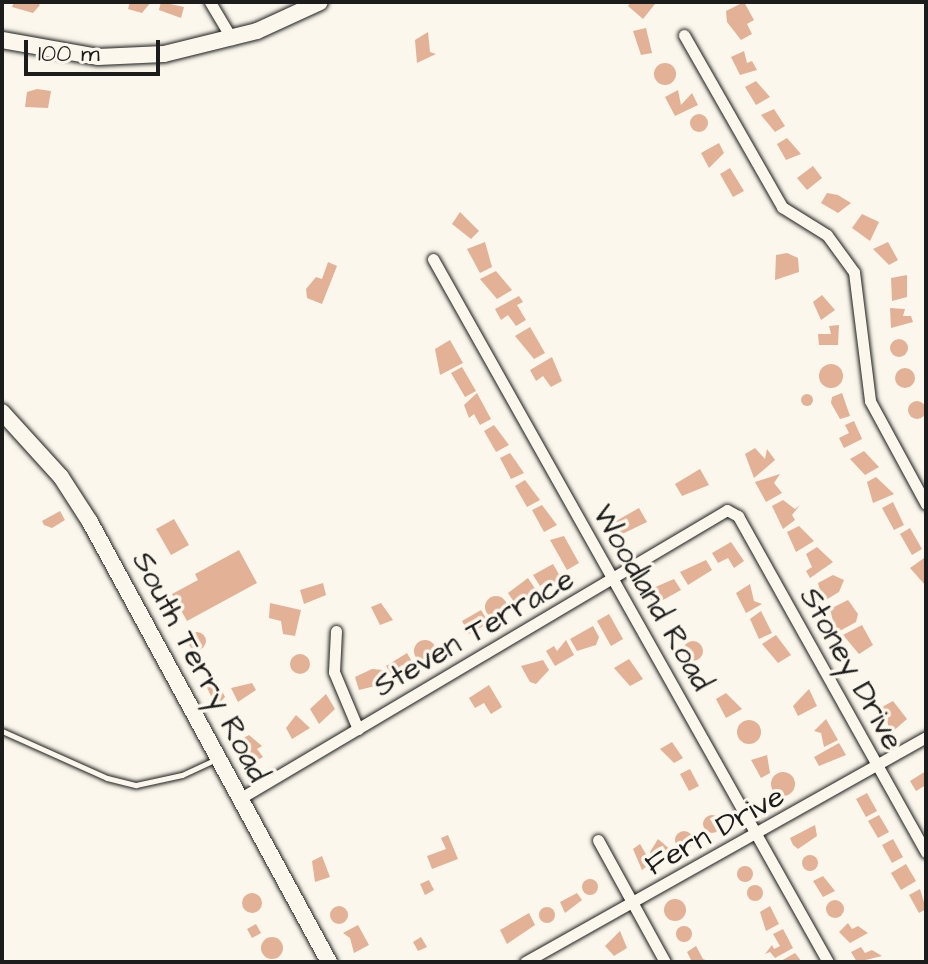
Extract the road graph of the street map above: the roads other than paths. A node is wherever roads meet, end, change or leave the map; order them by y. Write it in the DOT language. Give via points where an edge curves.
graph roads {
  1 [pos="210,2"];
  2 [pos="320,2"];
  3 [pos="684,35"];
  4 [pos="232,39"];
  5 [pos="2,40"];
  6 [pos="433,259"];
  7 [pos="2,412"];
  8 [pos="926,504"];
  9 [pos="734,511"];
  10 [pos="615,577"];
  11 [pos="336,631"];
  12 [pos="358,729"];
  13 [pos="2,731"];
  14 [pos="926,737"];
  15 [pos="218,759"];
  16 [pos="878,767"];
  17 [pos="239,799"];
  18 [pos="758,835"];
  19 [pos="598,840"];
  20 [pos="926,852"];
  21 [pos="633,903"];
  22 [pos="329,962"];
  23 [pos="525,962"];
  24 [pos="665,962"];
  25 [pos="828,962"];
  1 -- 4 [label="street"];
  2 -- 4 [label="street"];
  3 -- 8 [label="street" via="782,207 827,235 854,272 870,401"];
  4 -- 5 [label="street" via="122,57 67,54"];
  6 -- 10 [label="street, Woodland Road"];
  7 -- 15 [label="street, South Terry Road" via="61,477 90,522"];
  9 -- 10 [label="street, Steven Terrace"];
  9 -- 16 [label="street, Stoney Drive"];
  10 -- 12 [label="street, Steven Terrace"];
  10 -- 18 [label="street, Woodland Road"];
  11 -- 12 [label="street" via="334,672"];
  12 -- 17 [label="street, Steven Terrace"];
  13 -- 15 [label="lane" via="107,778 136,785 182,775"];
  14 -- 16 [label="street, Fern Drive"];
  15 -- 17 [label="street, South Terry Road"];
  16 -- 18 [label="street, Fern Drive"];
  16 -- 20 [label="street, Stoney Drive"];
  17 -- 22 [label="street, South Terry Road"];
  18 -- 21 [label="street, Fern Drive"];
  18 -- 25 [label="street, Woodland Road"];
  19 -- 21 [label="street"];
  21 -- 23 [label="street, Fern Drive"];
  21 -- 24 [label="street"];
}
